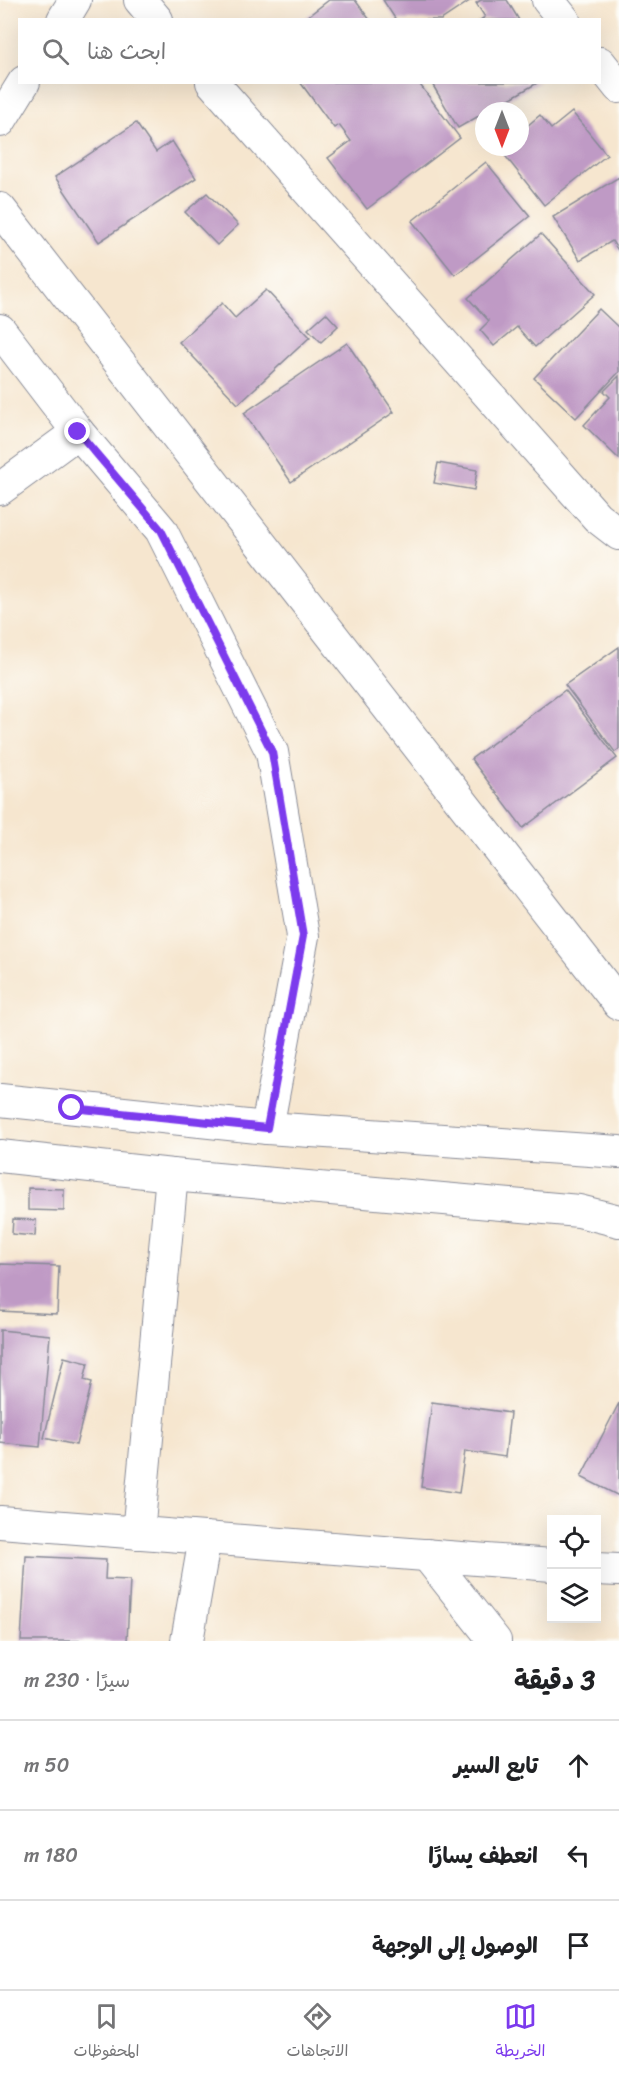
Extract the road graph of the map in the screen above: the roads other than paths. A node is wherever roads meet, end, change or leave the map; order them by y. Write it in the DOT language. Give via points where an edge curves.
graph roads {
  1 [pos="75,0"];
  2 [pos="140,0"];
  3 [pos="548,0"];
  4 [pos="64,18"];
  5 [pos="155,18"];
  6 [pos="562,18"];
  7 [pos="601,64"];
  8 [pos="23,84"];
  9 [pos="215,84"];
  10 [pos="619,87"];
  11 [pos="0,121"];
  12 [pos="0,209"];
  13 [pos="0,330"];
  14 [pos="78,432"];
  15 [pos="0,489"];
  16 [pos="619,534"];
  17 [pos="619,1004"];
  18 [pos="0,1100"];
  19 [pos="267,1128"];
  20 [pos="619,1152"];
  21 [pos="0,1156"];
  22 [pos="172,1175"];
  23 [pos="619,1221"];
  24 [pos="0,1522"];
  25 [pos="138,1533"];
  26 [pos="205,1538"];
  27 [pos="427,1555"];
  28 [pos="547,1565"];
  29 [pos="601,1569"];
  30 [pos="619,1570"];
  31 [pos="187,1641"];
  32 [pos="495,1641"];
  1 -- 4 [label="street"];
  2 -- 5 [label="street"];
  3 -- 6 [label="street"];
  7 -- 10 [label="street"];
  8 -- 11 [label="street"];
  9 -- 16 [label="street" via="597,517"];
  12 -- 17 [label="street"];
  13 -- 14 [label="street"];
  14 -- 15 [label="street"];
  14 -- 19 [label="street" via="161,530 272,752 303,936"];
  18 -- 19 [label="street"];
  19 -- 20 [label="street"];
  21 -- 22 [label="street"];
  22 -- 23 [label="street" via="579,1211"];
  22 -- 25 [label="street"];
  24 -- 25 [label="street"];
  25 -- 26 [label="street"];
  26 -- 27 [label="street"];
  26 -- 31 [label="street"];
  27 -- 28 [label="street"];
  27 -- 32 [label="street"];
  29 -- 30 [label="street"];
}
